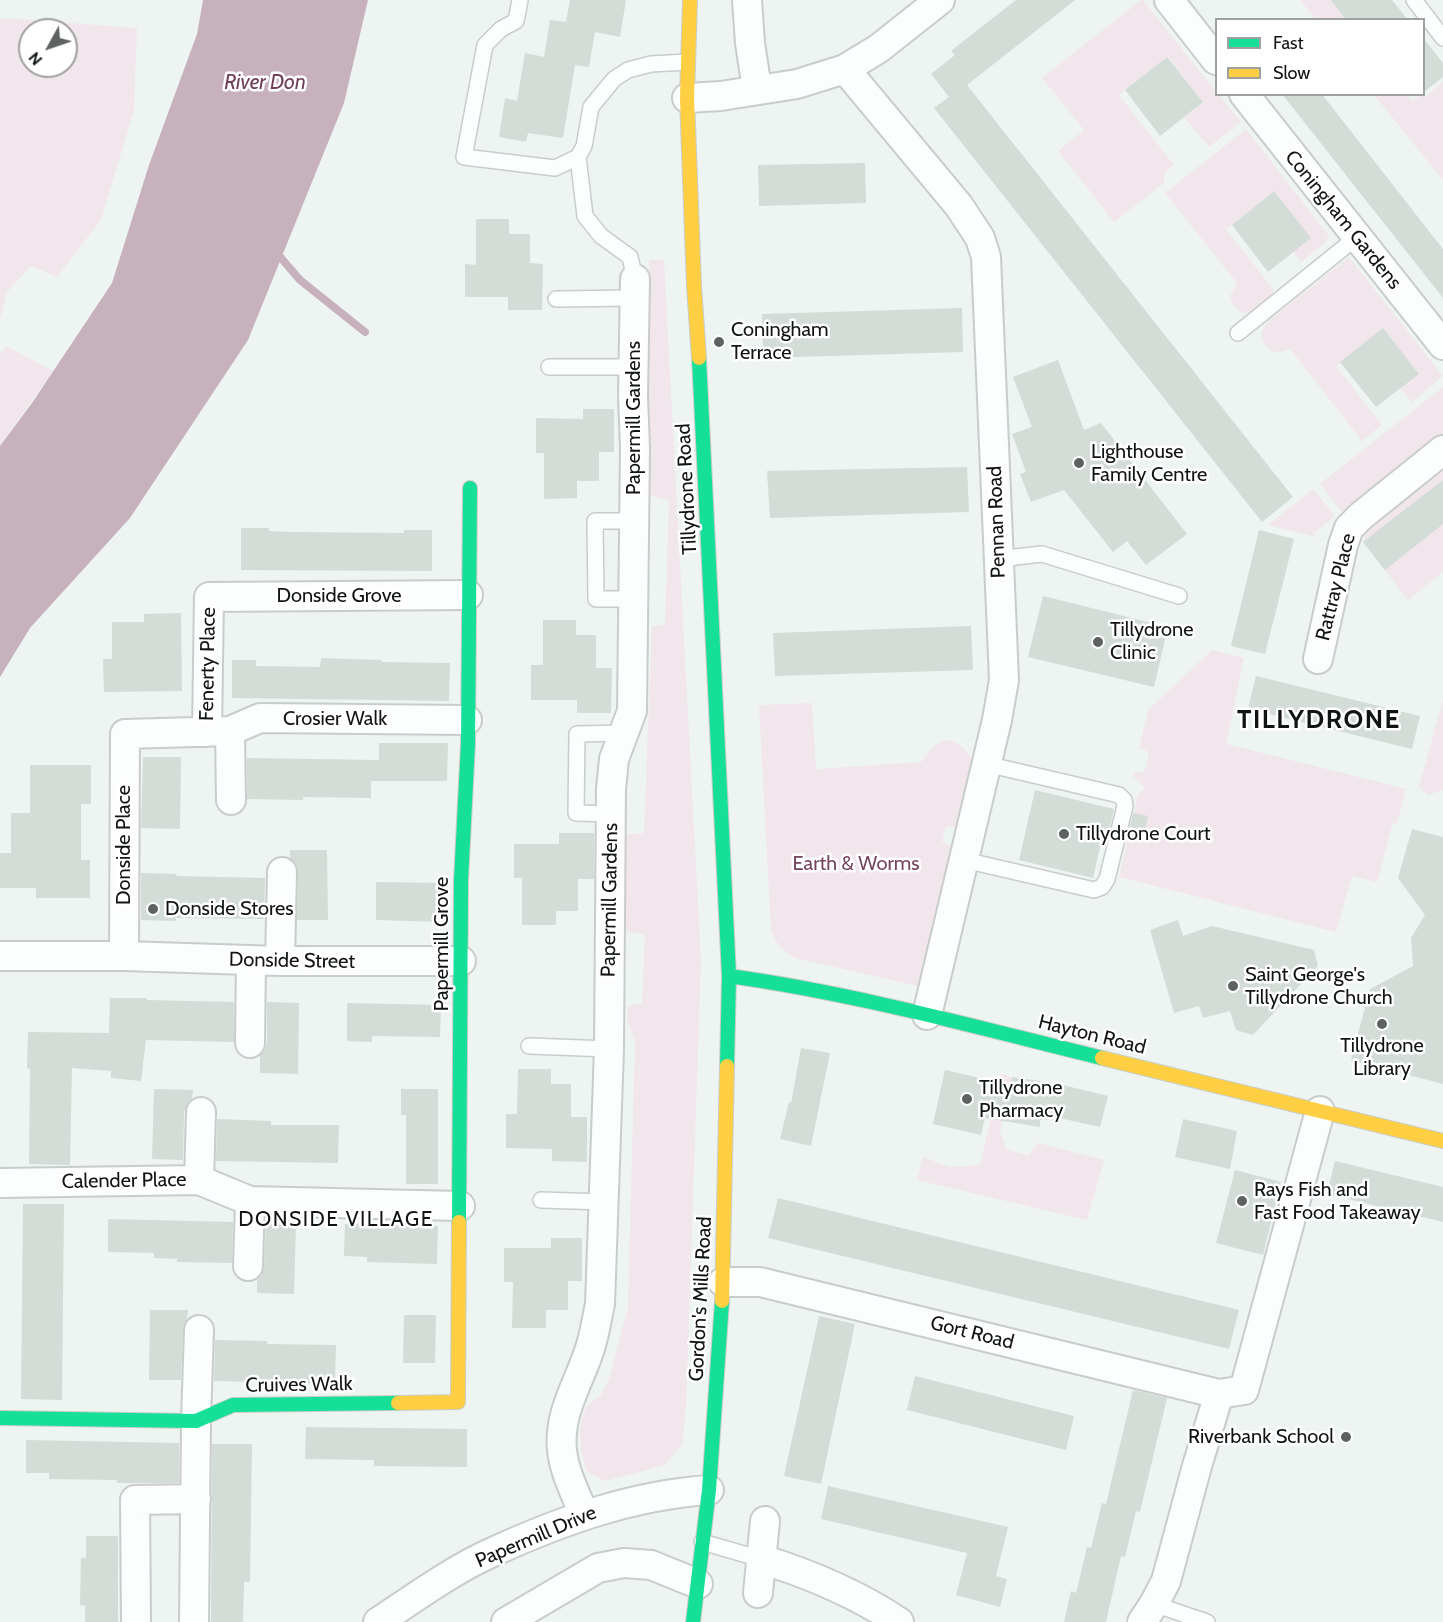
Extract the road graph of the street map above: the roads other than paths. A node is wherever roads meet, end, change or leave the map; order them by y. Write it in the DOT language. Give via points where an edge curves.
graph roads {
  1 [pos="520,0"];
  2 [pos="690,0"];
  3 [pos="747,0"];
  4 [pos="940,0"];
  5 [pos="1169,0"];
  6 [pos="1414,0"];
  7 [pos="1443,38"];
  8 [pos="1215,59"];
  9 [pos="687,62"];
  10 [pos="844,69"];
  11 [pos="757,89"];
  12 [pos="1246,96"];
  13 [pos="687,99"];
  14 [pos="578,157"];
  15 [pos="1357,237"];
  16 [pos="635,289"];
  17 [pos="556,300"];
  18 [pos="1238,333"];
  19 [pos="1443,345"];
  20 [pos="549,367"];
  21 [pos="633,368"];
  22 [pos="1443,450"];
  23 [pos="470,488"];
  24 [pos="634,521"];
  25 [pos="998,559"];
  26 [pos="468,595"];
  27 [pos="1179,596"];
  28 [pos="209,597"];
  29 [pos="633,598"];
  30 [pos="1318,659"];
  31 [pos="467,720"];
  32 [pos="219,731"];
  33 [pos="624,733"];
  34 [pos="986,764"];
  35 [pos="231,800"];
  36 [pos="612,814"];
  37 [pos="964,860"];
  38 [pos="282,872"];
  39 [pos="0,956"];
  40 [pos="124,956"];
  41 [pos="250,960"];
  42 [pos="280,961"];
  43 [pos="461,961"];
  44 [pos="729,976"];
  45 [pos="927,1015"];
  46 [pos="250,1043"];
  47 [pos="529,1046"];
  48 [pos="609,1049"];
  49 [pos="1320,1111"];
  50 [pos="201,1112"];
  51 [pos="1443,1141"];
  52 [pos="199,1180"];
  53 [pos="0,1183"];
  54 [pos="541,1200"];
  55 [pos="250,1202"];
  56 [pos="605,1202"];
  57 [pos="460,1206"];
  58 [pos="248,1266"];
  59 [pos="723,1282"];
  60 [pos="199,1330"];
  61 [pos="1220,1394"];
  62 [pos="458,1402"];
  63 [pos="0,1418"];
  64 [pos="196,1421"];
  65 [pos="709,1490"];
  66 [pos="196,1499"];
  67 [pos="584,1515"];
  68 [pos="765,1521"];
  69 [pos="702,1542"];
  70 [pos="761,1559"];
  71 [pos="698,1584"];
  72 [pos="758,1593"];
  73 [pos="1148,1613"];
  74 [pos="136,1622"];
  75 [pos="195,1622"];
  76 [pos="378,1622"];
  77 [pos="506,1622"];
  78 [pos="693,1622"];
  79 [pos="899,1622"];
  80 [pos="1207,1622"];
  1 -- 14 [label="lane" via="516,21 484,45 464,157 555,168"];
  2 -- 9 [label="street, Tillydrone Road"];
  3 -- 11 [label="street"];
  4 -- 10 [label="street" via="878,49"];
  5 -- 8 [label="street"];
  6 -- 7 [label="lane"];
  9 -- 13 [label="street, Tillydrone Road"];
  9 -- 14 [label="lane" via="651,64 628,70 614,79 591,107 584,146"];
  10 -- 11 [label="street" via="797,84"];
  10 -- 25 [label="street, Pennan Road" via="959,206 980,238 986,257"];
  11 -- 13 [label="street"];
  12 -- 15 [label="street, Coningham Gardens"];
  13 -- 44 [label="street, Tillydrone Road"];
  14 -- 16 [label="lane" via="585,216 601,236 630,257"];
  15 -- 18 [label="lane"];
  15 -- 19 [label="street, Coningham Gardens"];
  16 -- 17 [label="lane"];
  16 -- 21 [label="street, Papermill Gardens"];
  20 -- 21 [label="lane"];
  21 -- 24 [label="street, Papermill Gardens"];
  22 -- 30 [label="street, Rattray Place" via="1349,528"];
  23 -- 26 [label="street, Papermill Grove"];
  24 -- 29 [label="street, Papermill Gardens"];
  24 -- 29 [label="lane" via="595,521 596,599"];
  25 -- 27 [label="lane" via="1042,554"];
  25 -- 34 [label="street, Pennan Road" via="1004,680"];
  26 -- 28 [label="street, Donside Grove"];
  26 -- 31 [label="street, Papermill Grove"];
  28 -- 32 [label="street, Fenerty Place"];
  29 -- 33 [label="street, Papermill Gardens" via="632,711"];
  31 -- 32 [label="street, Crosier Walk" via="260,718"];
  31 -- 43 [label="street, Papermill Grove"];
  32 -- 35 [label="street, Fenerty Place"];
  32 -- 40 [label="street, Donside Place" via="125,734"];
  33 -- 36 [label="street, Papermill Gardens" via="614,759"];
  33 -- 36 [label="lane" via="577,734 576,813"];
  34 -- 37 [label="street, Pennan Road"];
  34 -- 37 [label="lane" via="1119,795 1125,806 1107,879 1094,890"];
  36 -- 48 [label="street, Papermill Gardens"];
  37 -- 45 [label="street, Pennan Road"];
  38 -- 42 [label="street"];
  39 -- 40 [label="street, Donside Street"];
  40 -- 41 [label="street, Donside Street"];
  41 -- 42 [label="street, Donside Street"];
  41 -- 46 [label="street"];
  42 -- 43 [label="street, Donside Street"];
  43 -- 57 [label="street, Papermill Grove"];
  44 -- 45 [label="street, Hayton Road"];
  44 -- 59 [label="street, Gordon's Mills Road"];
  45 -- 49 [label="street, Hayton Road"];
  47 -- 48 [label="lane"];
  48 -- 56 [label="street, Papermill Gardens"];
  49 -- 51 [label="street, Hayton Road"];
  49 -- 61 [label="street" via="1244,1390"];
  50 -- 52 [label="street"];
  52 -- 53 [label="street, Calender Place"];
  52 -- 55 [label="street, Calender Place"];
  54 -- 56 [label="lane"];
  55 -- 57 [label="street, Calender Place"];
  55 -- 58 [label="street"];
  56 -- 67 [label="street, Papermill Gardens" via="600,1304 591,1346 562,1424 562,1451"];
  57 -- 62 [label="street, Papermill Grove"];
  59 -- 61 [label="street, Gort Road" via="760,1282"];
  59 -- 65 [label="street, Gordon's Mills Road"];
  60 -- 64 [label="street"];
  61 -- 73 [label="street" via="1166,1581"];
  62 -- 64 [label="street, Cruives Walk" via="233,1405"];
  63 -- 64 [label="street, Cruives Walk"];
  64 -- 66 [label="street"];
  65 -- 67 [label="street, Papermill Drive" via="644,1498"];
  65 -- 69 [label="street, Gordon's Mills Road"];
  66 -- 74 [label="street" via="135,1500"];
  66 -- 75 [label="street"];
  67 -- 76 [label="street, Papermill Drive" via="494,1551"];
  68 -- 70 [label="street"];
  69 -- 70 [label="lane"];
  69 -- 71 [label="street, Gordon's Mills Road"];
  70 -- 72 [label="street"];
  70 -- 79 [label="street" via="809,1575"];
  71 -- 77 [label="street" via="651,1565 624,1563 598,1568"];
  71 -- 78 [label="street, Gordon's Mills Road"];
  73 -- 80 [label="lane"];
}
